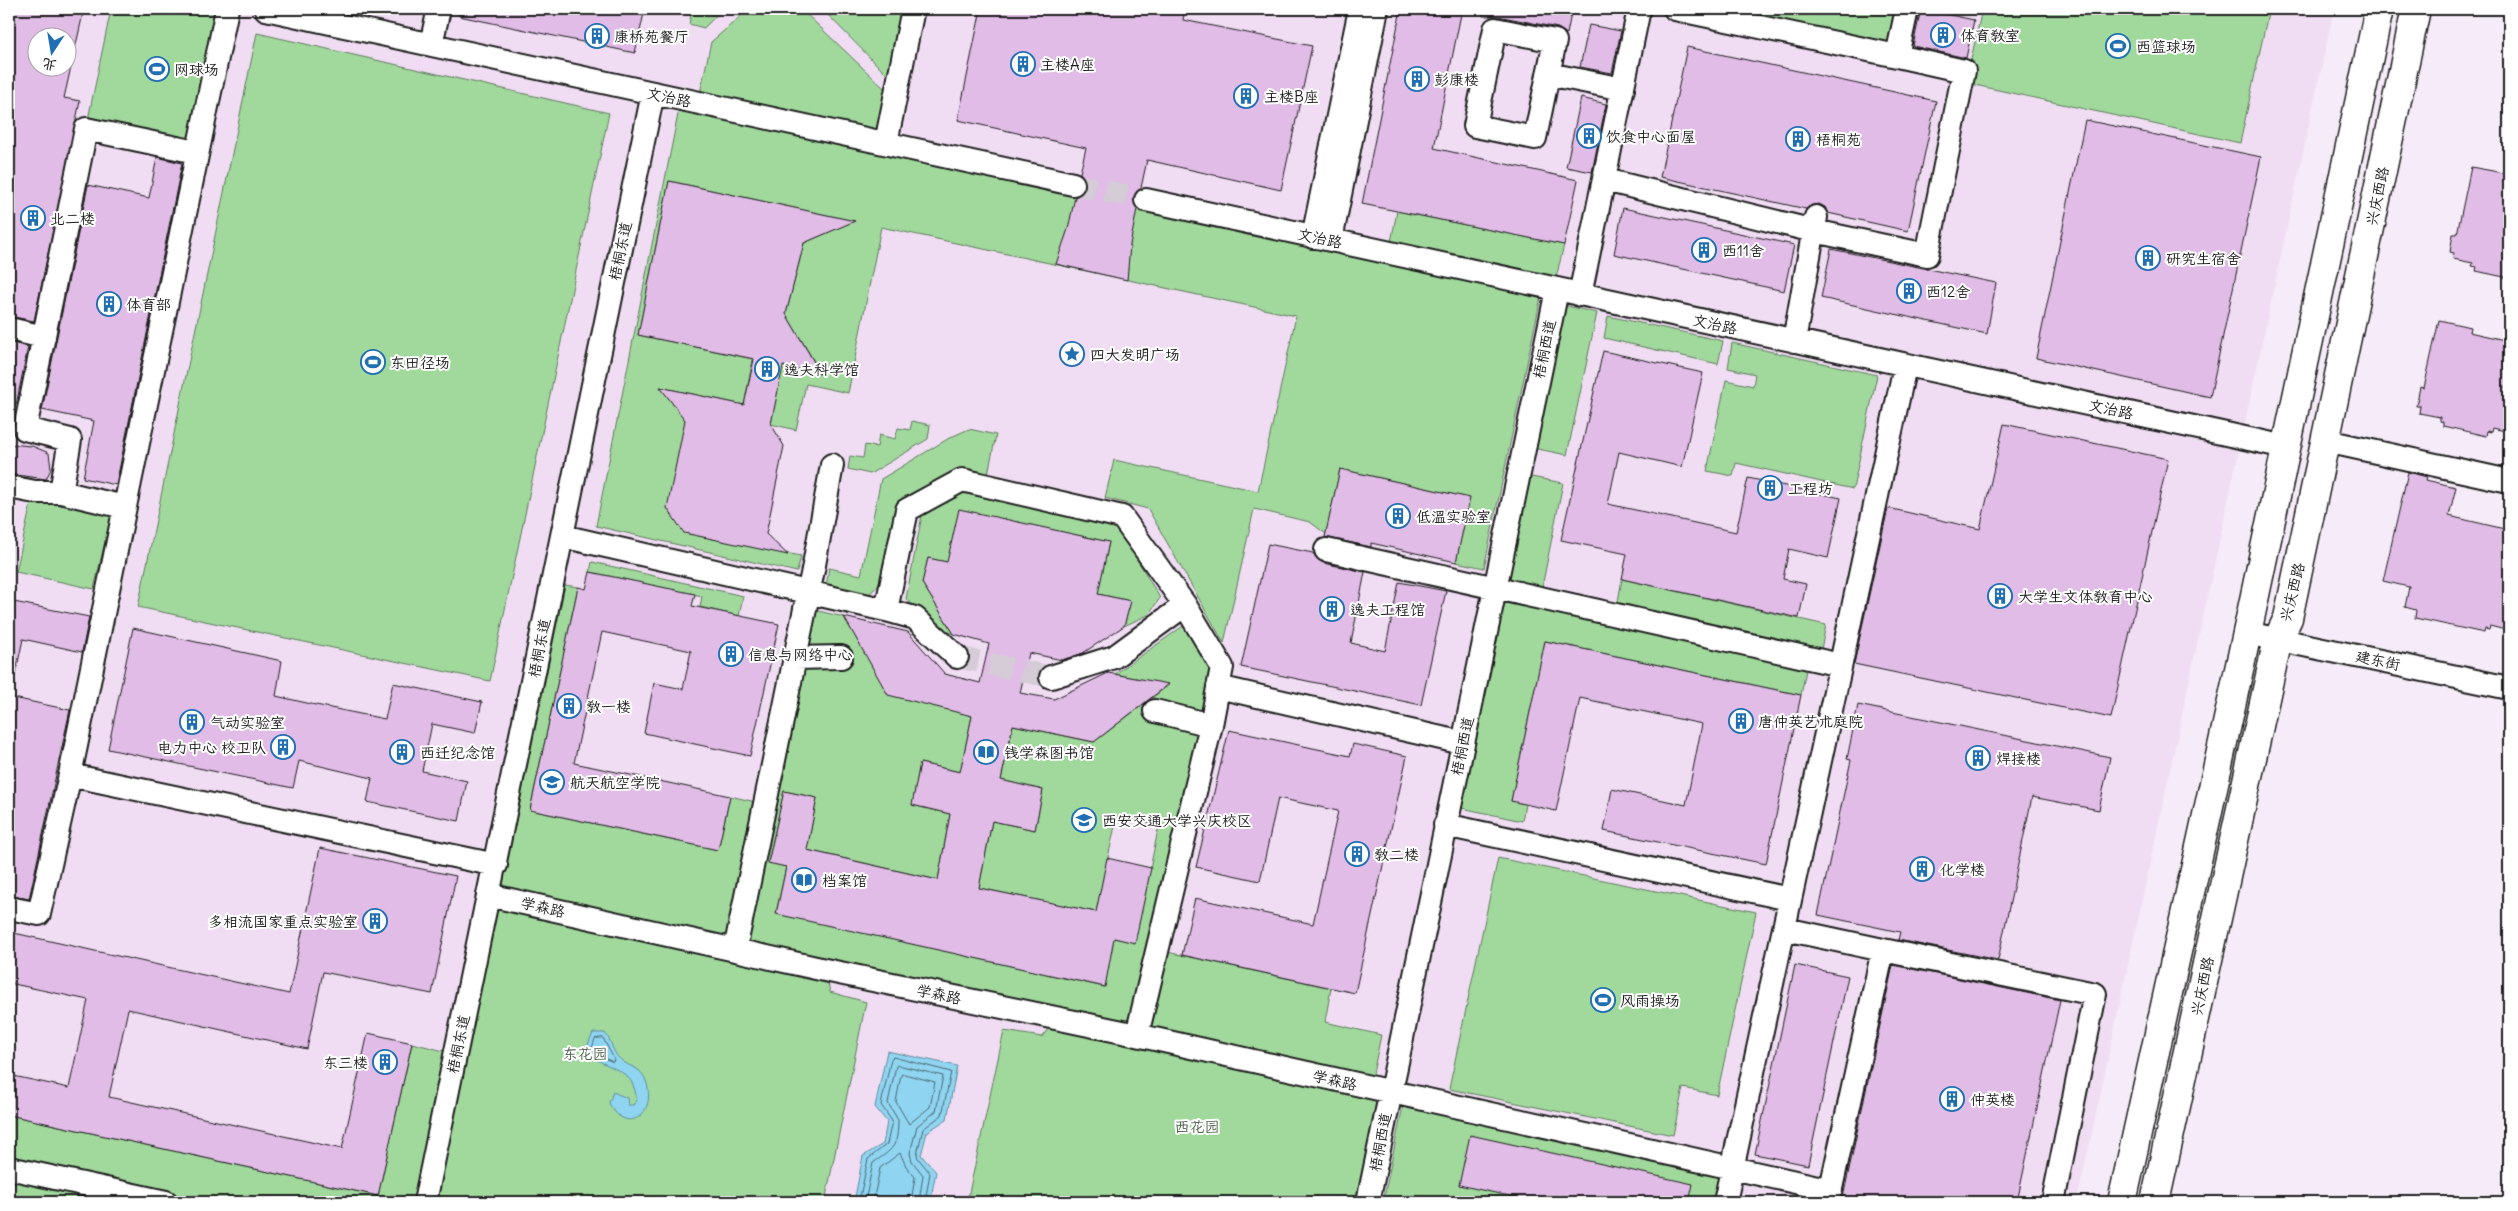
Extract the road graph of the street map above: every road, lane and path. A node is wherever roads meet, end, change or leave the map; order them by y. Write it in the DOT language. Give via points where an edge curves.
graph roads {
  1 [pos="227,9"];
  2 [pos="266,9"];
  3 [pos="439,9"];
  4 [pos="902,9"];
  5 [pos="913,9"];
  6 [pos="1360,9"];
  7 [pos="1377,9"];
  8 [pos="1639,9"];
  9 [pos="1675,9"];
  10 [pos="1907,9"];
  11 [pos="2379,9"];
  12 [pos="2416,9"];
  13 [pos="1740,16"];
  14 [pos="432,44"];
  15 [pos="1897,56"];
  16 [pos="1548,74"];
  17 [pos="1623,89"];
  18 [pos="653,93"];
  19 [pos="881,142"];
  20 [pos="196,152"];
  21 [pos="1605,180"];
  22 [pos="1073,184"];
  23 [pos="1146,200"];
  24 [pos="1815,223"];
  25 [pos="1322,239"];
  26 [pos="1557,290"];
  27 [pos="1580,295"];
  28 [pos="9,329"];
  29 [pos="44,337"];
  30 [pos="1794,341"];
  31 [pos="1905,366"];
  32 [pos="2326,441"];
  33 [pos="2286,446"];
  34 [pos="832,465"];
  35 [pos="2509,481"];
  36 [pos="9,487"];
  37 [pos="61,492"];
  38 [pos="124,507"];
  39 [pos="562,536"];
  40 [pos="1326,550"];
  41 [pos="1495,588"];
  42 [pos="808,593"];
  43 [pos="1185,605"];
  44 [pos="886,610"];
  45 [pos="2247,633"];
  46 [pos="2278,638"];
  47 [pos="842,657"];
  48 [pos="957,657"];
  49 [pos="794,658"];
  50 [pos="1840,665"];
  51 [pos="1051,677"];
  52 [pos="1218,687"];
  53 [pos="2509,688"];
  54 [pos="1155,712"];
  55 [pos="1211,725"];
  56 [pos="1463,743"];
  57 [pos="70,775"];
  58 [pos="1445,825"];
  59 [pos="496,865"];
  60 [pos="488,895"];
  61 [pos="1790,899"];
  62 [pos="9,908"];
  63 [pos="1784,929"];
  64 [pos="735,950"];
  65 [pos="1883,950"];
  66 [pos="1137,1035"];
  67 [pos="1390,1092"];
  68 [pos="9,1168"];
  69 [pos="1733,1168"];
  70 [pos="1830,1196"];
  71 [pos="166,1202"];
  72 [pos="425,1202"];
  73 [pos="1368,1202"];
  74 [pos="1725,1202"];
  75 [pos="2053,1202"];
  76 [pos="2122,1202"];
  77 [pos="2155,1202"];
  1 -- 20 [label="street"];
  2 -- 14 [label="street, 文治路"];
  3 -- 14 [label="street"];
  4 -- 19 [label="street"];
  5 -- 19 [label="street"];
  6 -- 25 [label="street"];
  7 -- 25 [label="street"];
  8 -- 17 [label="street"];
  9 -- 13 [label="street"];
  10 -- 15 [label="street"];
  11 -- 33 [label="main road"];
  12 -- 32 [label="main road, 兴庆西路"];
  13 -- 15 [label="street"];
  14 -- 18 [label="street, 文治路"];
  15 -- 24 [label="street" via="1964,71 1927,255"];
  16 -- 16 [label="street" via="1535,138 1475,126 1495,29 1555,41"];
  16 -- 17 [label="street"];
  17 -- 21 [label="street"];
  18 -- 19 [label="street, 文治路"];
  18 -- 39 [label="street, 梧桐东道"];
  19 -- 22 [label="street, 文治路"];
  20 -- 29 [label="street" via="86,129"];
  20 -- 38 [label="street"];
  21 -- 24 [label="street"];
  21 -- 27 [label="street"];
  23 -- 25 [label="street, 文治路"];
  24 -- 30 [label="street"];
  25 -- 26 [label="street, 文治路"];
  26 -- 27 [label="street, 文治路"];
  26 -- 41 [label="street, 梧桐西道"];
  27 -- 30 [label="street, 文治路"];
  28 -- 29 [label="street"];
  29 -- 37 [label="street" via="25,429 70,440"];
  30 -- 31 [label="street, 文治路"];
  31 -- 33 [label="street, 文治路"];
  31 -- 50 [label="street"];
  32 -- 35 [label="street"];
  32 -- 46 [label="main road, 兴庆西路" via="2288,618"];
  33 -- 45 [label="main road"];
  34 -- 42 [label="street"];
  36 -- 37 [label="street"];
  37 -- 38 [label="street"];
  38 -- 57 [label="street"];
  39 -- 42 [label="street"];
  39 -- 59 [label="street, 梧桐东道"];
  40 -- 41 [label="street"];
  41 -- 50 [label="street"];
  41 -- 56 [label="street, 梧桐西道"];
  42 -- 44 [label="street"];
  42 -- 49 [label="street"];
  43 -- 44 [label="street" via="1122,518 962,480 907,510"];
  43 -- 51 [label="street" via="1114,657"];
  43 -- 52 [label="street" via="1222,667"];
  44 -- 48 [label="street" via="915,618"];
  45 -- 46 [label="street, 建东街"];
  45 -- 76 [label="main road"];
  46 -- 53 [label="street, 建东街"];
  46 -- 77 [label="main road, 兴庆西路"];
  47 -- 49 [label="street"];
  49 -- 64 [label="street"];
  50 -- 61 [label="street"];
  52 -- 55 [label="street"];
  52 -- 56 [label="street"];
  54 -- 55 [label="street"];
  55 -- 66 [label="street"];
  56 -- 58 [label="street, 梧桐西道"];
  57 -- 59 [label="street"];
  57 -- 62 [label="street" via="39,914"];
  58 -- 61 [label="street"];
  58 -- 67 [label="street, 梧桐西道"];
  59 -- 60 [label="street, 梧桐东道"];
  60 -- 64 [label="street, 学森路"];
  60 -- 72 [label="street, 梧桐东道"];
  61 -- 63 [label="street"];
  63 -- 65 [label="street"];
  63 -- 69 [label="street"];
  64 -- 66 [label="street, 学森路"];
  65 -- 70 [label="street"];
  65 -- 75 [label="street" via="2095,994"];
  66 -- 67 [label="street, 学森路"];
  67 -- 69 [label="street, 学森路"];
  67 -- 73 [label="street, 梧桐西道"];
  68 -- 71 [label="street"];
  69 -- 70 [label="street, 学森路"];
  69 -- 74 [label="street"];
}
